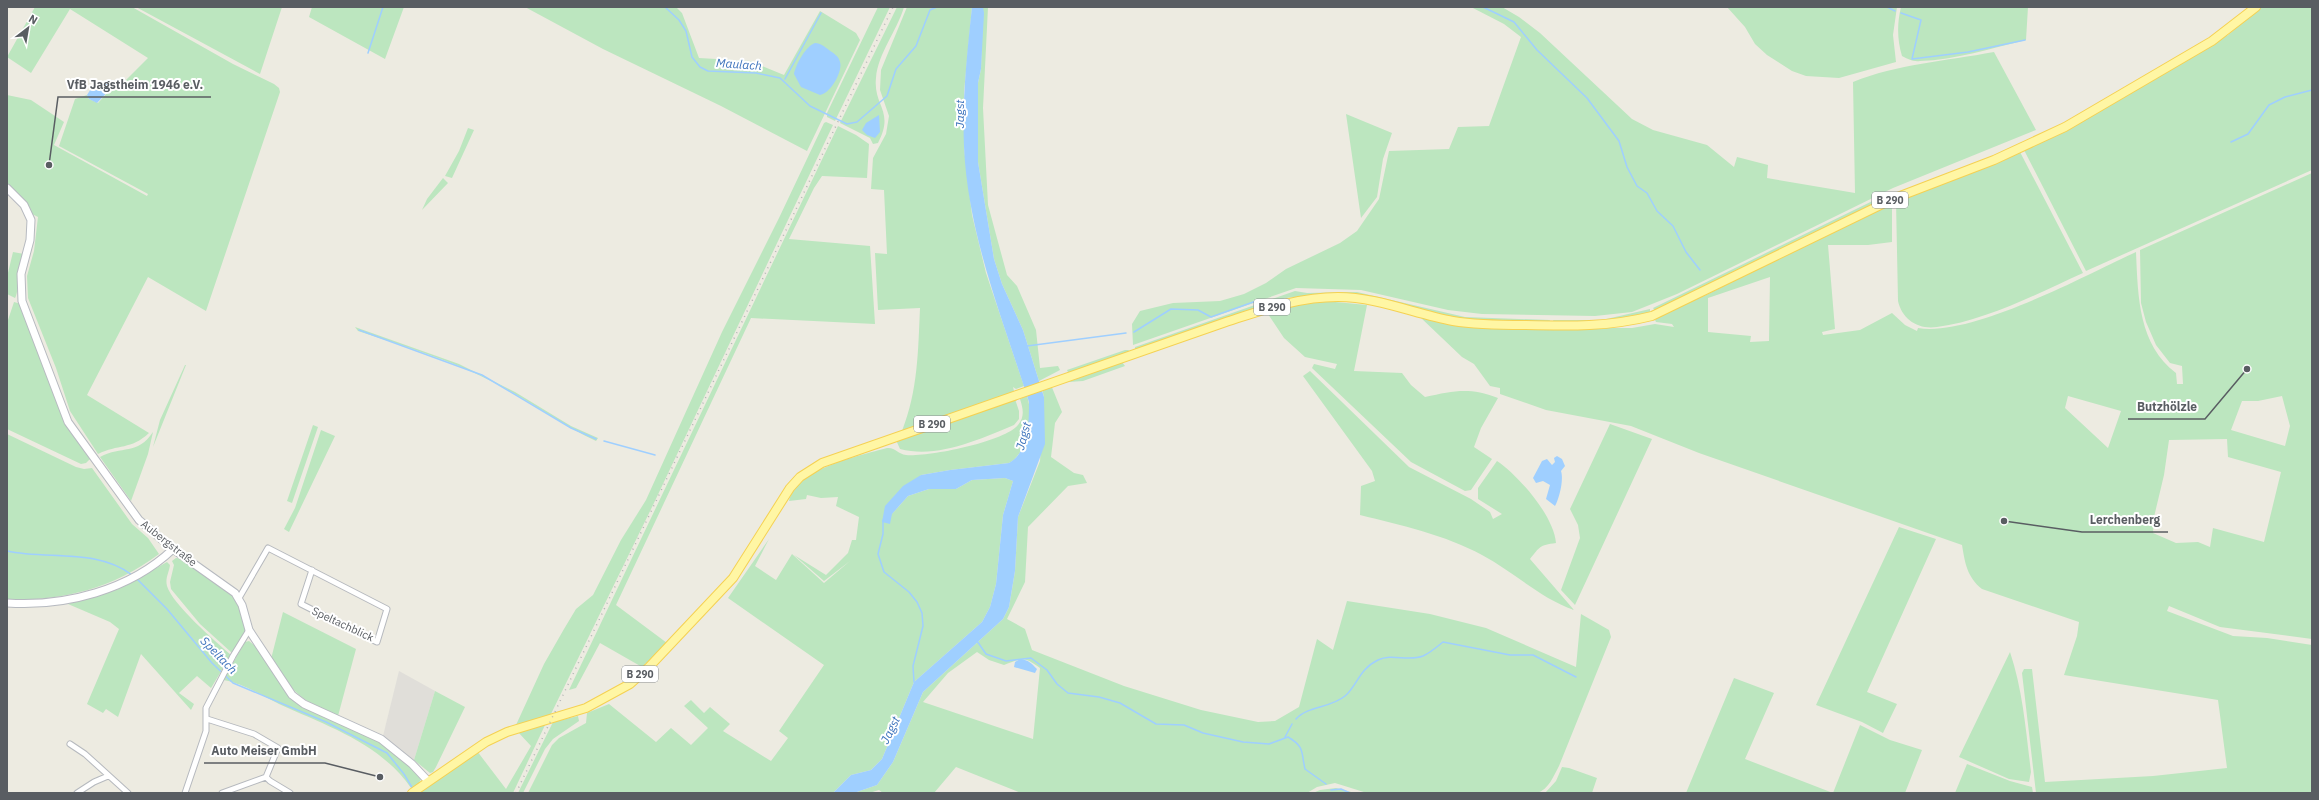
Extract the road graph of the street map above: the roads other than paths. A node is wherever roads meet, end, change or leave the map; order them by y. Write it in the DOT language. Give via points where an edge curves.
graph roads {
  1 [pos="2256,7"];
  2 [pos="7,188"];
  3 [pos="173,549"];
  4 [pos="312,570"];
  5 [pos="239,598"];
  6 [pos="7,603"];
  7 [pos="249,630"];
  8 [pos="207,719"];
  9 [pos="70,744"];
  10 [pos="108,776"];
  11 [pos="266,777"];
  12 [pos="428,781"];
  13 [pos="77,793"];
  14 [pos="128,793"];
  15 [pos="185,793"];
  16 [pos="222,793"];
  17 [pos="290,793"];
  18 [pos="412,793"];
  1 -- 12 [label="main road, B 290" via="2212,41 2065,127 1994,160 1895,198 1652,316 1624,324 1597,326 1484,324 1453,321 1354,298 1306,299 1264,310 1050,382 822,463 800,477 790,488 733,578 630,684 586,708 507,732 486,742"];
  2 -- 3 [label="street, Aubergstraße" via="24,205 31,220 30,240 21,274 22,301 45,357 62,410 86,449 129,508"];
  3 -- 5 [label="street, Aubergstraße" via="228,586"];
  3 -- 6 [label="street" via="142,571 101,591 67,600"];
  4 -- 4 [label="street, Speltachblick" via="387,609 377,642 301,604"];
  4 -- 5 [label="street, Speltachblick" via="268,548"];
  5 -- 7 [label="street, Aubergstraße"];
  7 -- 8 [label="street" via="206,708"];
  7 -- 12 [label="street, Aubergstraße" via="292,695 304,704 380,738"];
  8 -- 11 [label="street" via="254,734 278,748"];
  8 -- 15 [label="street" via="206,731"];
  9 -- 10 [label="street" via="85,754"];
  10 -- 13 [label="street"];
  10 -- 14 [label="street"];
  11 -- 16 [label="street"];
  11 -- 17 [label="street"];
  12 -- 18 [label="main road, B 290"];
}
